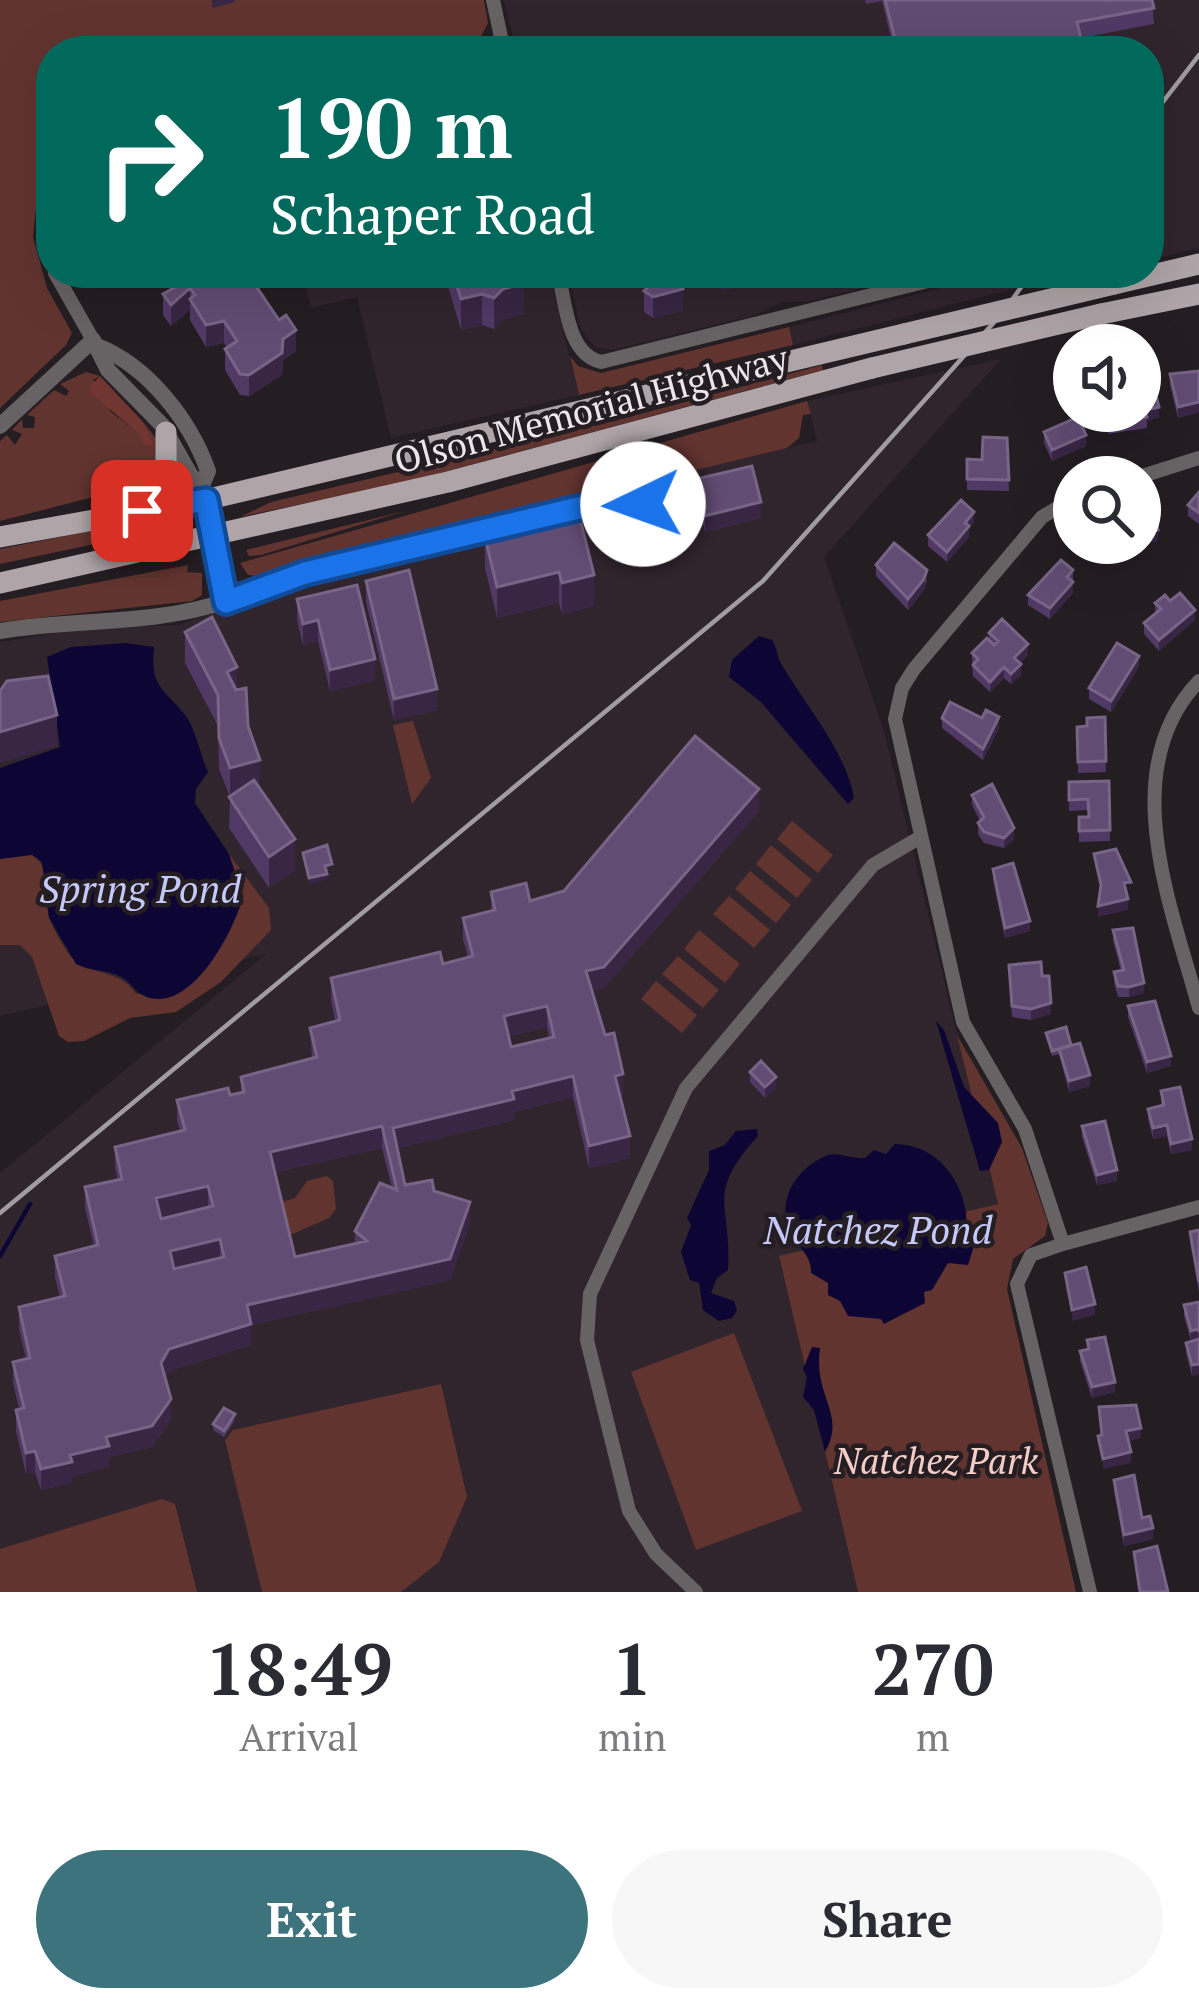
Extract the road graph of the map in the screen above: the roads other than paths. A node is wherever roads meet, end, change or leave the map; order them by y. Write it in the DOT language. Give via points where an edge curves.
graph roads {
  1 [pos="493,0"];
  2 [pos="501,36"];
  3 [pos="1199,264"];
  4 [pos="1164,272"];
  5 [pos="64,288"];
  6 [pos="562,288"];
  7 [pos="901,288"];
  8 [pos="1097,288"];
  9 [pos="1199,295"];
  10 [pos="95,343"];
  11 [pos="0,426"];
  12 [pos="166,432"];
  13 [pos="1199,458"];
  14 [pos="1161,470"];
  15 [pos="204,492"];
  16 [pos="643,504"];
  17 [pos="1053,508"];
  18 [pos="68,524"];
  19 [pos="0,537"];
  20 [pos="213,538"];
  21 [pos="0,583"];
  22 [pos="226,602"];
  23 [pos="0,631"];
  24 [pos="1199,681"];
  25 [pos="919,838"];
  26 [pos="1199,1008"];
  27 [pos="1199,1207"];
  28 [pos="1063,1244"];
  29 [pos="696,1592"];
  30 [pos="1090,1592"];
  1 -- 2 [label="street"];
  3 -- 4 [label="main road, Olson Memorial Highway, bridge"];
  5 -- 10 [label="street"];
  6 -- 7 [label="street" via="577,344 586,357 612,362"];
  8 -- 15 [label="main road, Olson Memorial Highway, bridge"];
  9 -- 20 [label="main road, Olson Memorial Highway, bridge" via="872,368"];
  10 -- 11 [label="street"];
  10 -- 12 [label="street" via="108,370"];
  10 -- 15 [label="street" via="124,357 181,418 208,471"];
  12 -- 15 [label="street"];
  12 -- 18 [label="main road" via="169,469 154,489"];
  13 -- 14 [label="street"];
  15 -- 18 [label="main road, Olson Memorial Highway"];
  15 -- 20 [label="street"];
  16 -- 22 [label="street" via="612,500 305,573"];
  17 -- 25 [label="street" via="914,669 896,707"];
  18 -- 19 [label="main road, Olson Memorial Highway"];
  20 -- 21 [label="main road, Olson Memorial Highway"];
  20 -- 22 [label="street"];
  22 -- 23 [label="street" via="159,619"];
  24 -- 26 [label="street" via="1161,752 1155,810"];
  25 -- 28 [label="street" via="963,1022 1025,1129"];
  25 -- 29 [label="street" via="873,865 686,1088 590,1294 587,1340 629,1511 656,1554"];
  27 -- 28 [label="street"];
  28 -- 30 [label="street" via="1031,1255 1017,1284"];
}
